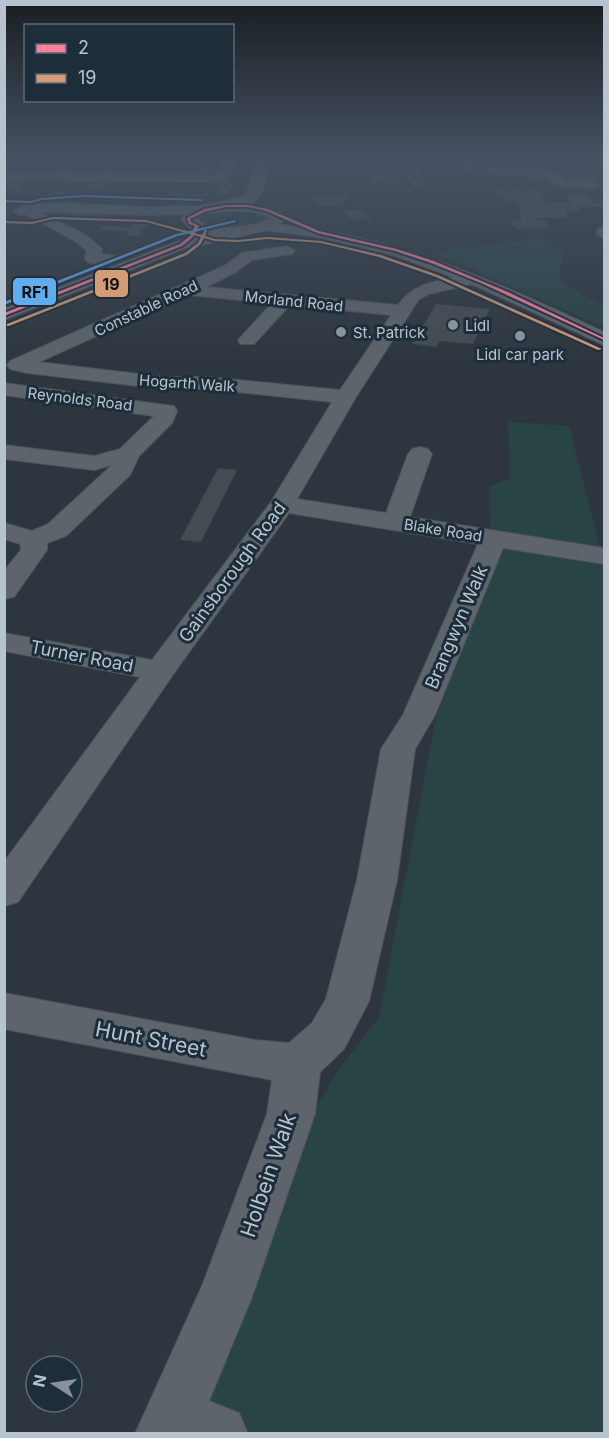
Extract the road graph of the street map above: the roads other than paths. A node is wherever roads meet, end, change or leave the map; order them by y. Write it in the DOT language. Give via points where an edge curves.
graph roads {
  1 [pos="59,228"];
  2 [pos="192,228"];
  3 [pos="216,228"];
  4 [pos="259,228"];
  5 [pos="290,228"];
  6 [pos="308,229"];
  7 [pos="238,231"];
  8 [pos="181,245"];
  9 [pos="287,251"];
  10 [pos="111,259"];
  11 [pos="471,279"];
  12 [pos="186,290"];
  13 [pos="285,300"];
  14 [pos="403,311"];
  15 [pos="4,315"];
  16 [pos="604,339"];
  17 [pos="247,340"];
  18 [pos="27,367"];
  19 [pos="4,371"];
  20 [pos="4,389"];
  21 [pos="346,397"];
  22 [pos="4,453"];
  23 [pos="128,454"];
  24 [pos="420,454"];
  25 [pos="282,504"];
  26 [pos="395,522"];
  27 [pos="4,531"];
  28 [pos="494,538"];
  29 [pos="33,539"];
  30 [pos="604,556"];
  31 [pos="4,591"];
  32 [pos="4,642"];
  33 [pos="160,671"];
  34 [pos="4,892"];
  35 [pos="4,1011"];
  36 [pos="298,1063"];
  37 [pos="185,1428"];
  1 -- 10 [label="street" via="87,242 94,249 93,259"];
  2 -- 8 [label="highway" via="191,237"];
  3 -- 7 [label="highway"];
  4 -- 7 [label="highway"];
  5 -- 6 [label="main road"];
  6 -- 11 [label="main road" via="383,246"];
  7 -- 8 [label="highway"];
  8 -- 15 [label="highway"];
  9 -- 12 [label="street, Constable Road" via="248,256"];
  11 -- 14 [label="street, Gainsborough Road" via="417,293"];
  11 -- 16 [label="main road"];
  12 -- 13 [label="street, Morland Road"];
  12 -- 19 [label="street, Constable Road"];
  13 -- 14 [label="street, Morland Road"];
  13 -- 17 [label="street"];
  14 -- 21 [label="street, Gainsborough Road"];
  18 -- 21 [label="street, Hogarth Walk" via="54,367 164,383 208,383"];
  20 -- 23 [label="street, Reynolds Road" via="166,411 164,418"];
  21 -- 25 [label="street, Gainsborough Road"];
  22 -- 23 [label="street" via="94,463"];
  23 -- 29 [label="street" via="122,470 57,530"];
  24 -- 26 [label="street"];
  25 -- 26 [label="street, Blake Road"];
  25 -- 33 [label="street, Gainsborough Road"];
  26 -- 28 [label="street, Blake Road"];
  27 -- 29 [label="street"];
  28 -- 30 [label="street, Blake Road"];
  28 -- 36 [label="street, Brangwyn Walk" via="419,715 398,749 377,880 347,1001 328,1036"];
  29 -- 31 [label="street" via="34,550"];
  32 -- 33 [label="street, Turner Road"];
  33 -- 34 [label="street, Gainsborough Road"];
  35 -- 36 [label="street, Hunt Street" via="255,1059"];
  36 -- 37 [label="street, Holbein Walk" via="291,1114 225,1297"];
}
